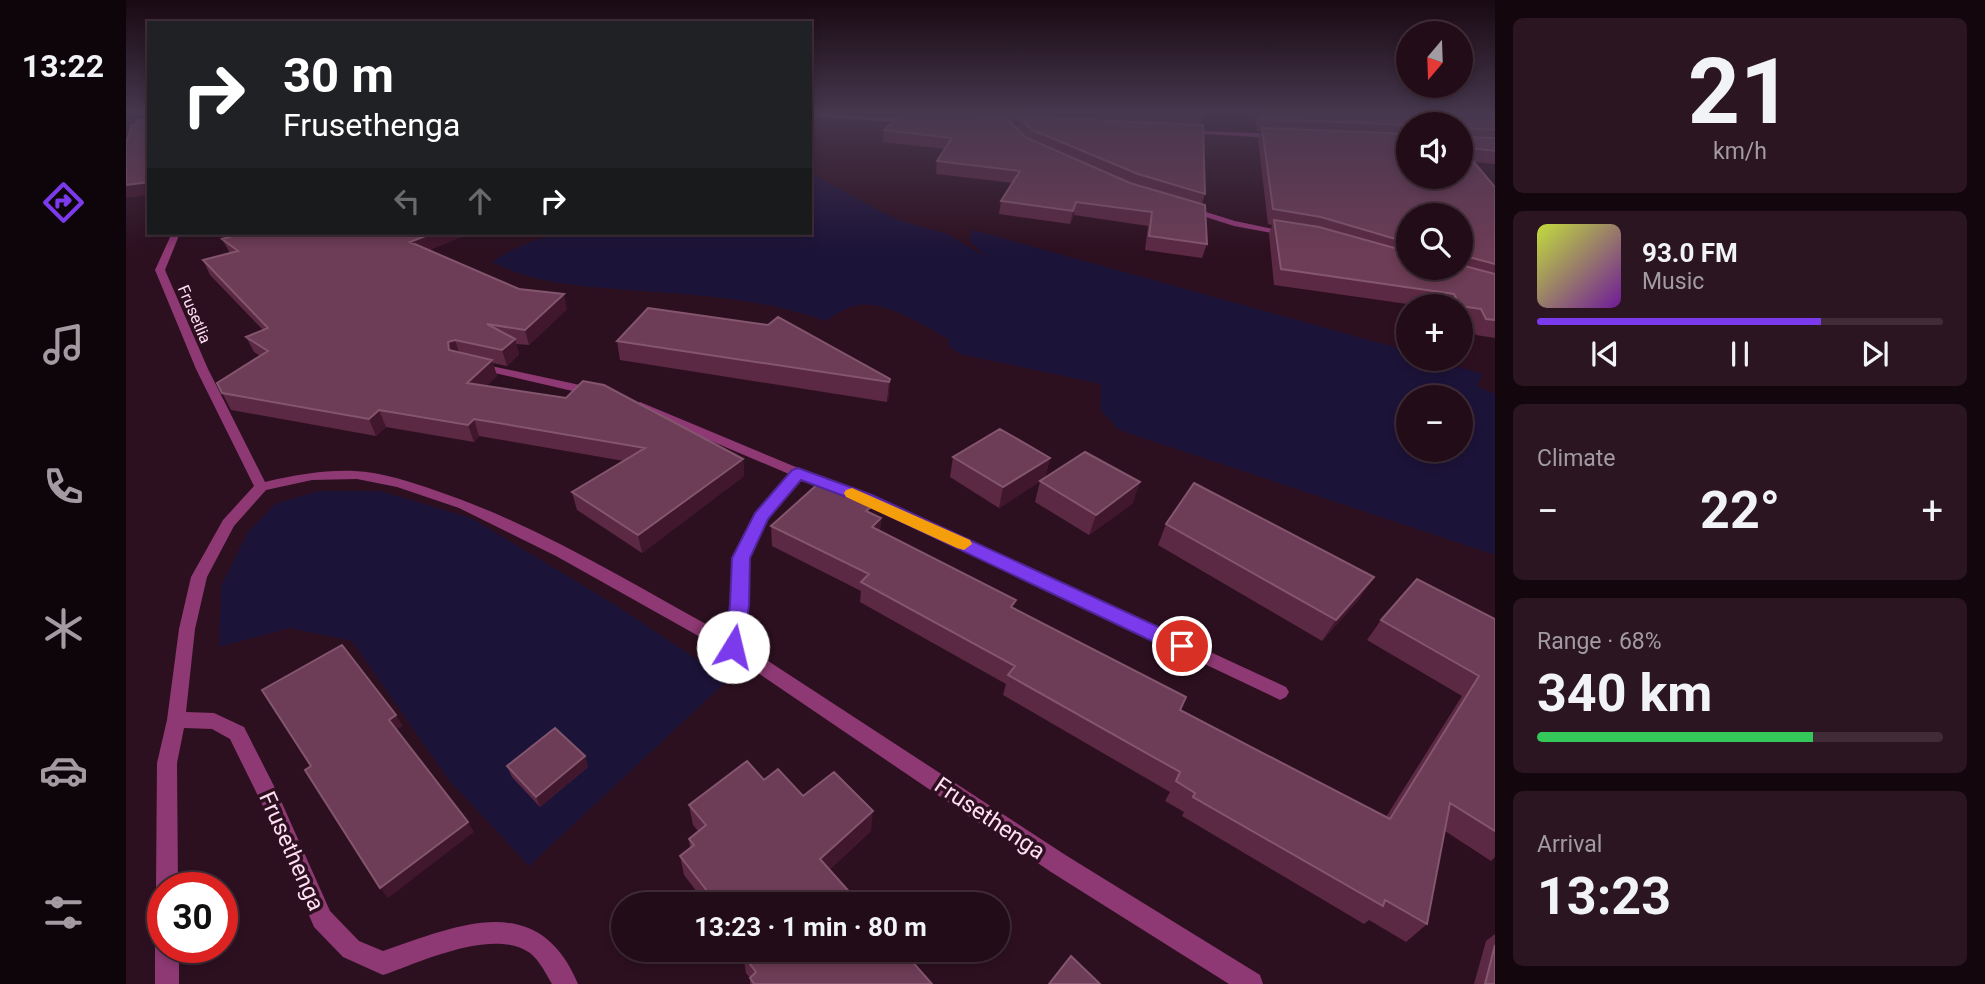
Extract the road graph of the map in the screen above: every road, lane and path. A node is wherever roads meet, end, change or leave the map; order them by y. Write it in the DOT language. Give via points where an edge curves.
graph roads {
  1 [pos="1183,207"];
  2 [pos="175,235"];
  3 [pos="1301,235"];
  4 [pos="459,361"];
  5 [pos="798,473"];
  6 [pos="261,487"];
  7 [pos="733,647"];
  8 [pos="1280,692"];
  9 [pos="176,720"];
  10 [pos="167,872"];
  11 [pos="167,963"];
  12 [pos="167,984"];
  13 [pos="566,984"];
  14 [pos="1251,984"];
  1 -- 3 [label="street" via="1234,223"];
  2 -- 6 [label="street, Frusetlia" via="160,270 202,369"];
  4 -- 5 [label="street" via="617,398"];
  5 -- 7 [label="street" via="761,517 741,558"];
  5 -- 8 [label="street" via="866,498"];
  6 -- 7 [label="street, Frusethenga" via="312,477 357,475 400,483 464,505 561,552"];
  6 -- 9 [label="street" via="228,523 199,577 187,629"];
  7 -- 14 [label="street, Frusethenga" via="1059,864"];
  9 -- 10 [label="street" via="167,763"];
  9 -- 13 [label="street, Frusethenga" via="214,721 237,733 322,919 351,949 383,963 470,934 507,932 537,944"];
  11 -- 12 [label="street"];
}
